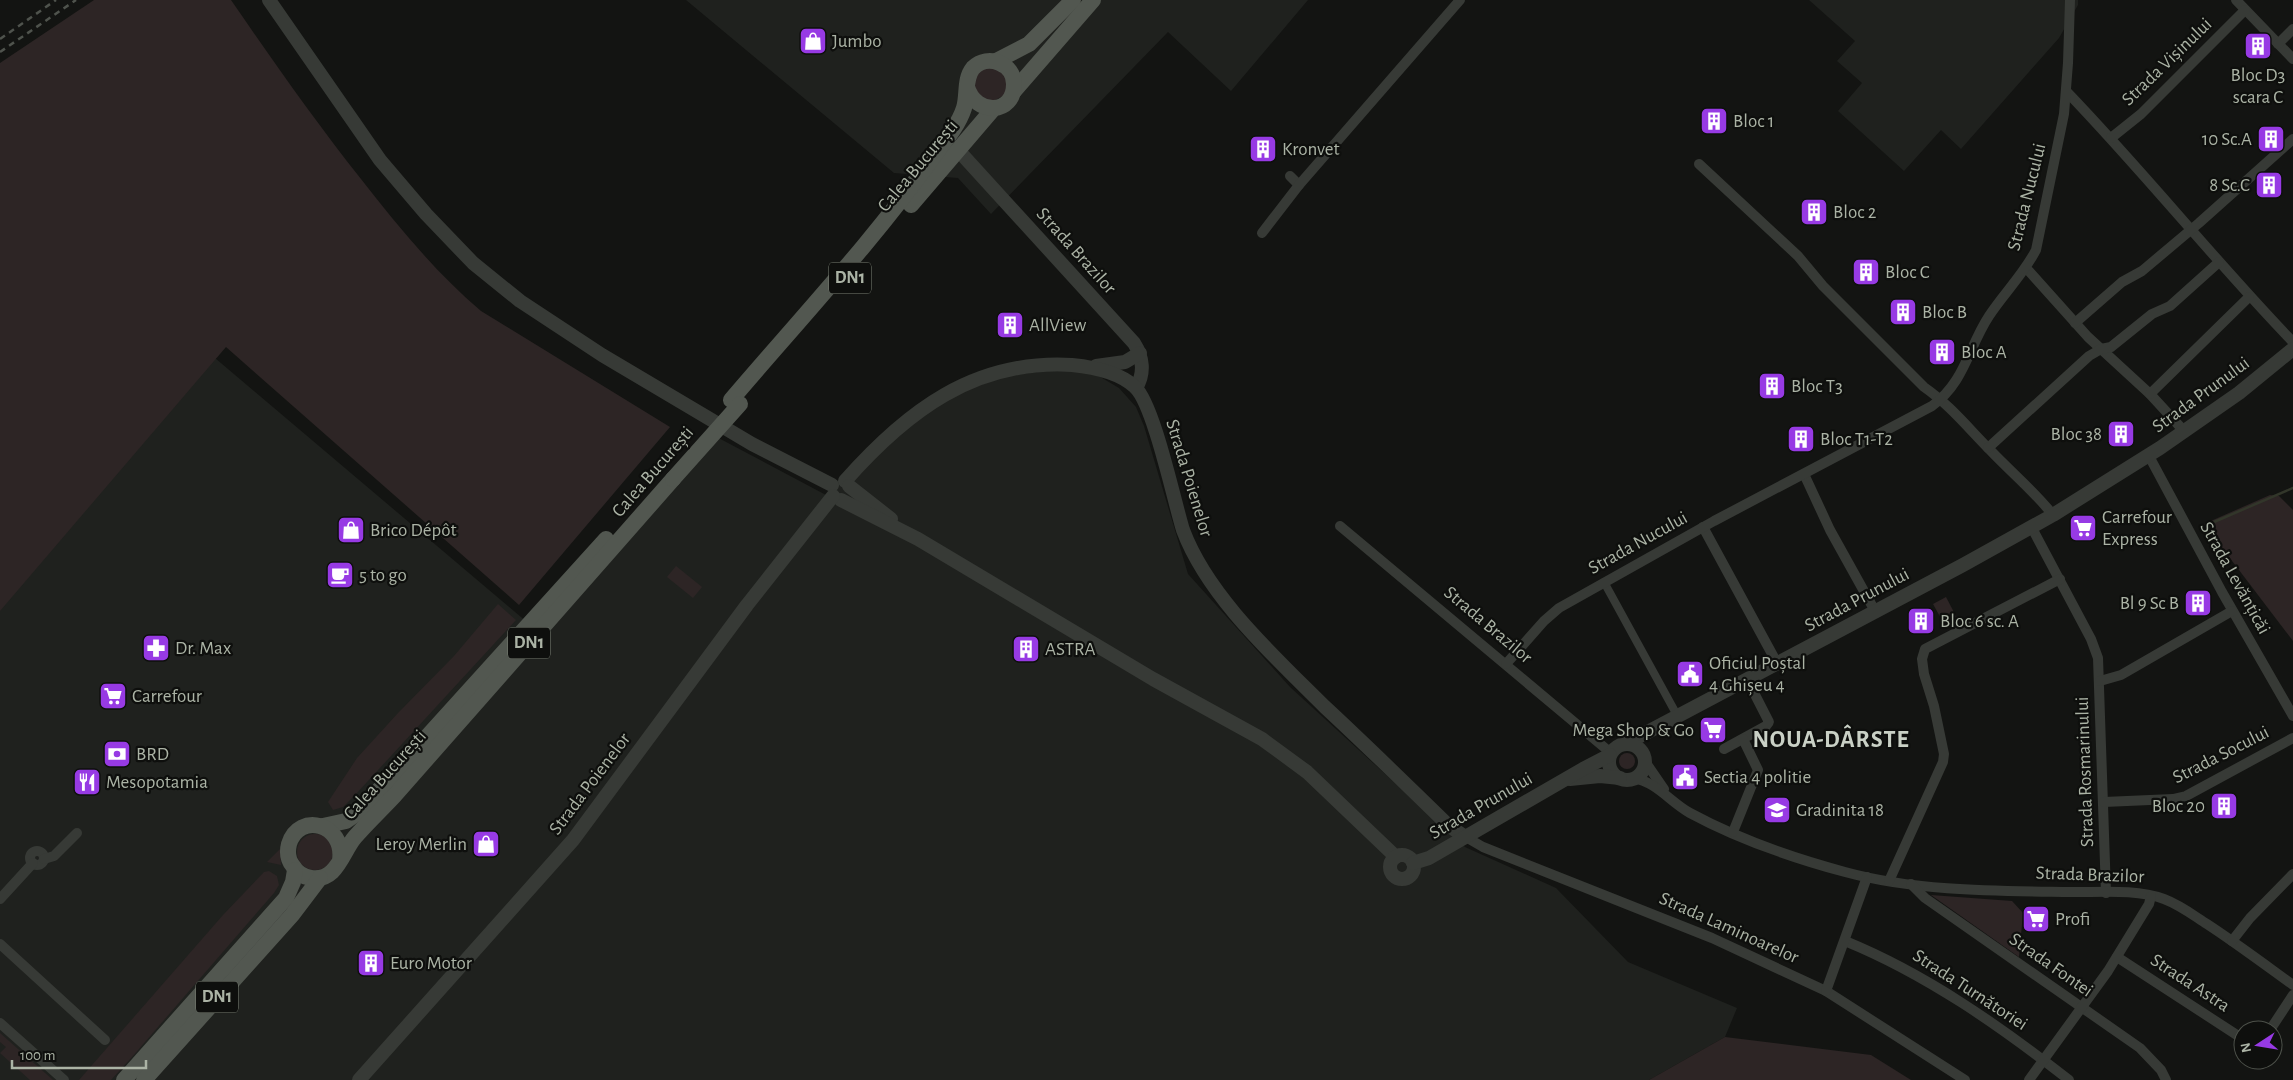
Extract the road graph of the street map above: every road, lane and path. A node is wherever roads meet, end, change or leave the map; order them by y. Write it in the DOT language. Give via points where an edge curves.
graph roads {
  1 [pos="269,0"];
  2 [pos="1073,0"];
  3 [pos="1093,0"];
  4 [pos="1460,0"];
  5 [pos="2070,0"];
  6 [pos="2236,0"];
  7 [pos="2245,10"];
  8 [pos="2293,29"];
  9 [pos="2278,44"];
  10 [pos="2293,59"];
  11 [pos="996,61"];
  12 [pos="967,87"];
  13 [pos="1014,91"];
  14 [pos="2067,92"];
  15 [pos="994,108"];
  16 [pos="2111,138"];
  17 [pos="2293,139"];
  18 [pos="958,150"];
  19 [pos="1699,164"];
  20 [pos="1290,176"];
  21 [pos="1299,185"];
  22 [pos="2192,230"];
  23 [pos="1262,233"];
  24 [pos="2219,262"];
  25 [pos="2026,269"];
  26 [pos="2249,297"];
  27 [pos="2075,323"];
  28 [pos="2293,342"];
  29 [pos="2101,349"];
  30 [pos="2293,349"];
  31 [pos="1140,353"];
  32 [pos="1090,367"];
  33 [pos="1136,388"];
  34 [pos="2150,394"];
  35 [pos="1941,399"];
  36 [pos="736,402"];
  37 [pos="2184,431"];
  38 [pos="1988,448"];
  39 [pos="2149,456"];
  40 [pos="1804,474"];
  41 [pos="669,476"];
  42 [pos="840,490"];
  43 [pos="2053,515"];
  44 [pos="1340,526"];
  45 [pos="1703,527"];
  46 [pos="2032,528"];
  47 [pos="2060,578"];
  48 [pos="1604,582"];
  49 [pos="1875,611"];
  50 [pos="2232,611"];
  51 [pos="1777,663"];
  52 [pos="1506,664"];
  53 [pos="1747,679"];
  54 [pos="2100,681"];
  55 [pos="2293,716"];
  56 [pos="1678,717"];
  57 [pos="2293,738"];
  58 [pos="1743,739"];
  59 [pos="1624,744"];
  60 [pos="1724,749"];
  61 [pos="1611,754"];
  62 [pos="1644,758"];
  63 [pos="1627,778"];
  64 [pos="1566,779"];
  65 [pos="1672,800"];
  66 [pos="2104,802"];
  67 [pos="323,826"];
  68 [pos="1733,832"];
  69 [pos="76,833"];
  70 [pos="1464,836"];
  71 [pos="1396,856"];
  72 [pos="340,860"];
  73 [pos="1413,863"];
  74 [pos="295,870"];
  75 [pos="2293,874"];
  76 [pos="1867,877"];
  77 [pos="320,878"];
  78 [pos="1889,880"];
  79 [pos="1911,884"];
  80 [pos="2106,893"];
  81 [pos="2151,896"];
  82 [pos="0,899"];
  83 [pos="1845,941"];
  84 [pos="2232,941"];
  85 [pos="0,944"];
  86 [pos="2117,956"];
  87 [pos="2293,985"];
  88 [pos="1826,991"];
  89 [pos="2293,995"];
  90 [pos="2081,1008"];
  91 [pos="2277,1020"];
  92 [pos="0,1023"];
  93 [pos="2233,1032"];
  94 [pos="104,1040"];
  95 [pos="2044,1060"];
  96 [pos="64,1080"];
  97 [pos="124,1080"];
  98 [pos="144,1080"];
  99 [pos="359,1080"];
  100 [pos="1965,1080"];
  101 [pos="2029,1080"];
  102 [pos="2069,1080"];
  103 [pos="2166,1080"];
  1 -- 42 [label="street" via="380,160 473,262 520,301 602,356 752,444"];
  2 -- 11 [label="main road, Calea București / DN1" via="1029,44"];
  3 -- 13 [label="main road, Calea București / DN1"];
  4 -- 21 [label="street"];
  5 -- 14 [label="street, Strada Nucului"];
  6 -- 7 [label="street"];
  7 -- 9 [label="street"];
  7 -- 16 [label="street, Strada Vișinului" via="2141,114"];
  8 -- 9 [label="street"];
  9 -- 10 [label="street"];
  11 -- 12 [label="main road, Calea București / DN1" via="984,62 973,68"];
  11 -- 13 [label="main road" via="1009,69"];
  12 -- 15 [label="main road" via="979,106"];
  12 -- 36 [label="main road, Calea București / DN1" via="964,108 956,124 909,192"];
  13 -- 15 [label="main road, Calea București / DN1" via="1006,102"];
  14 -- 16 [label="street"];
  14 -- 25 [label="street, Strada Nucului" via="2040,233"];
  15 -- 18 [label="main road, Calea București / DN1"];
  16 -- 22 [label="street"];
  17 -- 22 [label="street"];
  18 -- 31 [label="street, Strada Brazilor"];
  18 -- 36 [label="main road, Calea București / DN1"];
  19 -- 35 [label="street" via="1798,256 1823,286 1924,387"];
  20 -- 21 [label="street"];
  21 -- 23 [label="street"];
  22 -- 24 [label="street"];
  22 -- 27 [label="street" via="2142,272 2122,282"];
  24 -- 26 [label="street"];
  24 -- 29 [label="street" via="2170,306 2152,314 2111,347"];
  25 -- 27 [label="street"];
  25 -- 35 [label="street, Strada Nucului" via="1988,318 1968,362"];
  26 -- 28 [label="street"];
  26 -- 34 [label="street"];
  27 -- 29 [label="street"];
  29 -- 34 [label="street"];
  29 -- 38 [label="street" via="2089,356"];
  30 -- 37 [label="street, Strada Prunului" via="2239,393"];
  31 -- 32 [label="street" via="1126,362"];
  31 -- 33 [label="street" via="1143,369"];
  32 -- 33 [label="street, Strada Poienelor"];
  32 -- 42 [label="street, Strada Poienelor" via="1036,365 977,379 951,390 926,405 889,435"];
  33 -- 70 [label="street, Strada Poienelor" via="1151,415 1186,539 1207,578 1277,660 1449,826"];
  34 -- 37 [label="street"];
  35 -- 38 [label="street"];
  35 -- 40 [label="street, Strada Nucului"];
  36 -- 41 [label="main road, Calea București / DN1"];
  37 -- 39 [label="street, Strada Prunului"];
  38 -- 43 [label="street" via="2040,498"];
  39 -- 43 [label="street, Strada Prunului"];
  39 -- 50 [label="street, Strada Levănțicăi"];
  40 -- 45 [label="street, Strada Nucului"];
  40 -- 49 [label="street" via="1830,530"];
  41 -- 67 [label="main road, Calea București / DN1" via="359,812 346,821"];
  41 -- 72 [label="main road, Calea București / DN1" via="400,789 354,838"];
  42 -- 71 [label="street" via="1154,679 1262,739 1307,772"];
  42 -- 99 [label="street, Strada Poienelor" via="741,613 573,840"];
  43 -- 46 [label="street, Strada Prunului"];
  44 -- 52 [label="street, Strada Brazilor"];
  45 -- 48 [label="street, Strada Nucului"];
  45 -- 51 [label="street"];
  46 -- 47 [label="street, Strada Rosmarinului"];
  46 -- 49 [label="street, Strada Prunului"];
  47 -- 54 [label="street, Strada Rosmarinului" via="2096,649"];
  47 -- 78 [label="street" via="1925,649 1922,659 1924,674 1934,706 1943,762"];
  48 -- 52 [label="street, Strada Nucului" via="1559,608"];
  48 -- 56 [label="street"];
  49 -- 51 [label="street, Strada Prunului"];
  50 -- 54 [label="street, Strada Rosmarinului" via="2115,678"];
  50 -- 55 [label="street, Strada Levănțicăi"];
  51 -- 53 [label="street, Strada Prunului"];
  52 -- 61 [label="street, Strada Brazilor"];
  53 -- 56 [label="street, Strada Prunului"];
  53 -- 58 [label="street" via="1769,722"];
  54 -- 66 [label="street, Strada Rosmarinului"];
  56 -- 59 [label="street, Strada Prunului"];
  56 -- 62 [label="street, Strada Prunului" via="1653,738"];
  57 -- 66 [label="street, Strada Socului" via="2186,796"];
  58 -- 60 [label="street"];
  58 -- 68 [label="street" via="1758,770"];
  59 -- 61 [label="street"];
  59 -- 62 [label="street" via="1638,748"];
  61 -- 63 [label="street" via="1612,771"];
  61 -- 64 [label="street, Strada Prunului"];
  62 -- 63 [label="street" via="1642,771"];
  62 -- 65 [label="street, Strada Brazilor"];
  63 -- 64 [label="street, Strada Prunului"];
  63 -- 65 [label="street, Strada Brazilor" via="1652,784"];
  64 -- 70 [label="street, Strada Prunului"];
  65 -- 68 [label="street, Strada Brazilor" via="1690,813"];
  66 -- 80 [label="street, Strada Rosmarinului"];
  67 -- 72 [label="main road, Calea București" via="336,836 342,852"];
  67 -- 74 [label="main road, Calea București / DN1" via="305,827 292,837 288,850"];
  68 -- 76 [label="street, Strada Brazilor"];
  69 -- 82 [label="street" via="54,856 33,864"];
  70 -- 73 [label="street, Strada Prunului" via="1429,858"];
  70 -- 88 [label="street, Strada Laminoarelor" via="1483,847 1712,938"];
  71 -- 73 [label="street" via="1406,856"];
  71 -- 73 [label="street, Strada Prunului" via="1390,869 1399,879 1410,876 1414,870"];
  72 -- 77 [label="main road, Calea București / DN1" via="333,872"];
  74 -- 77 [label="main road" via="306,878"];
  74 -- 97 [label="main road, DN1" via="286,898"];
  75 -- 84 [label="street"];
  76 -- 78 [label="street, Strada Brazilor"];
  76 -- 83 [label="street"];
  77 -- 98 [label="main road, Calea București / DN1" via="292,914"];
  78 -- 79 [label="street, Strada Brazilor"];
  79 -- 80 [label="street, Strada Brazilor" via="2008,891"];
  79 -- 90 [label="street, Strada Fontei" via="1925,898"];
  80 -- 81 [label="street, Strada Brazilor"];
  81 -- 84 [label="street, Strada Brazilor" via="2182,908"];
  81 -- 86 [label="street"];
  83 -- 88 [label="street"];
  83 -- 95 [label="street, Strada Turnătoriei" via="1916,974"];
  84 -- 87 [label="street, Strada Brazilor"];
  85 -- 94 [label="street"];
  86 -- 90 [label="street"];
  86 -- 93 [label="street, Strada Astra"];
  88 -- 100 [label="street, Strada Laminoarelor"];
  89 -- 91 [label="street"];
  90 -- 95 [label="street"];
  90 -- 103 [label="street, Strada Fontei" via="2140,1048"];
  92 -- 96 [label="street"];
  95 -- 101 [label="street"];
  95 -- 102 [label="street, Strada Turnătoriei"];
}
